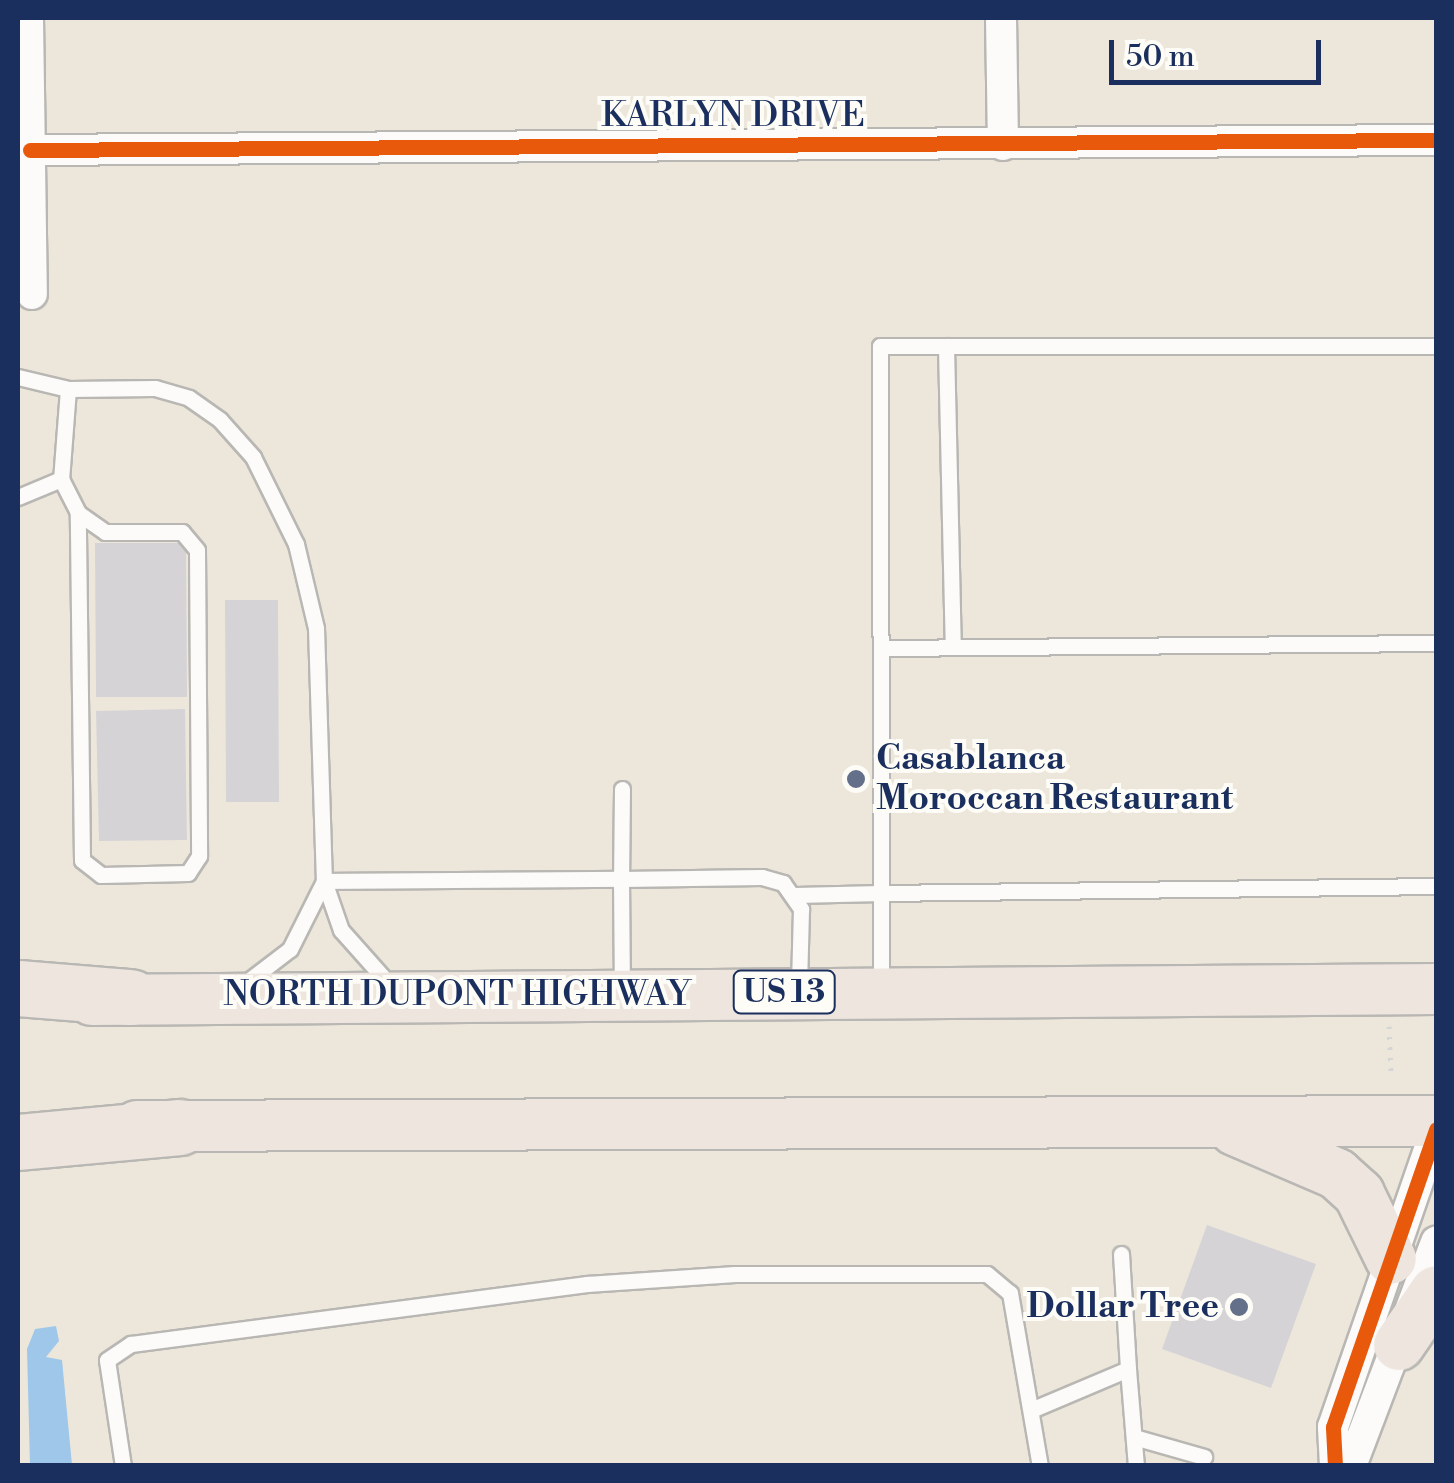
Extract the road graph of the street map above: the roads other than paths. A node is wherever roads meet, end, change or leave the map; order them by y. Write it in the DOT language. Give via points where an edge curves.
graph roads {
  1 [pos="28,18"];
  2 [pos="1001,18"];
  3 [pos="1436,140"];
  4 [pos="1002,144"];
  5 [pos="30,150"];
  6 [pos="32,294"];
  7 [pos="946,346"];
  8 [pos="1436,346"];
  9 [pos="18,377"];
  10 [pos="68,389"];
  11 [pos="61,479"];
  12 [pos="18,497"];
  13 [pos="78,513"];
  14 [pos="1436,643"];
  15 [pos="953,647"];
  16 [pos="884,648"];
  17 [pos="622,788"];
  18 [pos="621,879"];
  19 [pos="324,880"];
  20 [pos="1436,886"];
  21 [pos="881,893"];
  22 [pos="795,896"];
  23 [pos="18,988"];
  24 [pos="1436,989"];
  25 [pos="799,992"];
  26 [pos="881,992"];
  27 [pos="622,993"];
  28 [pos="405,995"];
  29 [pos="131,997"];
  30 [pos="225,997"];
  31 [pos="18,1005"];
  32 [pos="18,1121"];
  33 [pos="1212,1121"];
  34 [pos="1436,1121"];
  35 [pos="179,1128"];
  36 [pos="1436,1129"];
  37 [pos="18,1142"];
  38 [pos="1414,1251"];
  39 [pos="1122,1254"];
  40 [pos="1436,1291"];
  41 [pos="1399,1345"];
  42 [pos="1128,1370"];
  43 [pos="1031,1410"];
  44 [pos="1134,1437"];
  45 [pos="1204,1456"];
  46 [pos="123,1466"];
  47 [pos="1040,1466"];
  48 [pos="1136,1466"];
  49 [pos="1335,1466"];
  50 [pos="1351,1466"];
  1 -- 5 [label="street"];
  2 -- 4 [label="street"];
  3 -- 4 [label="street, KARLYN DRIVE"];
  4 -- 5 [label="street, KARLYN DRIVE"];
  5 -- 6 [label="street"];
  7 -- 8 [label="lane"];
  7 -- 15 [label="lane"];
  7 -- 16 [label="lane" via="880,346"];
  9 -- 10 [label="lane"];
  10 -- 11 [label="lane"];
  10 -- 19 [label="lane" via="155,388 188,398 254,457 276,499 316,628"];
  11 -- 12 [label="lane"];
  11 -- 13 [label="lane"];
  13 -- 13 [label="lane" via="104,532 182,532 197,550 199,856 188,873 100,875 82,860"];
  14 -- 15 [label="lane"];
  15 -- 16 [label="lane"];
  16 -- 21 [label="lane"];
  17 -- 18 [label="lane"];
  18 -- 19 [label="lane"];
  18 -- 22 [label="lane" via="762,876"];
  18 -- 27 [label="lane"];
  19 -- 28 [label="lane" via="356,954"];
  19 -- 30 [label="lane" via="290,949"];
  20 -- 21 [label="lane"];
  21 -- 22 [label="lane"];
  21 -- 26 [label="lane"];
  22 -- 25 [label="lane" via="801,909"];
  23 -- 29 [label="highway"];
  24 -- 26 [label="highway, NORTH DUPONT HIGHWAY / US 13"];
  25 -- 26 [label="highway, NORTH DUPONT HIGHWAY / US 13"];
  25 -- 27 [label="highway, NORTH DUPONT HIGHWAY / US 13"];
  27 -- 28 [label="highway, NORTH DUPONT HIGHWAY / US 13"];
  28 -- 30 [label="highway, NORTH DUPONT HIGHWAY / US 13"];
  29 -- 30 [label="highway, NORTH DUPONT HIGHWAY / US 13"];
  29 -- 31 [label="highway, NORTH DUPONT HIGHWAY / US 13"];
  32 -- 35 [label="highway"];
  33 -- 34 [label="highway"];
  33 -- 35 [label="highway"];
  33 -- 38 [label="highway" via="1337,1174"];
  35 -- 37 [label="highway"];
  36 -- 38 [label="street"];
  38 -- 41 [label="street"];
  38 -- 49 [label="street" via="1333,1426"];
  39 -- 42 [label="lane"];
  40 -- 41 [label="highway"];
  41 -- 50 [label="street"];
  42 -- 43 [label="lane"];
  42 -- 44 [label="lane"];
  43 -- 46 [label="lane" via="1010,1293 998,1278 735,1274 587,1284 131,1344 107,1360"];
  43 -- 47 [label="lane"];
  44 -- 45 [label="lane"];
  44 -- 48 [label="lane"];
}
